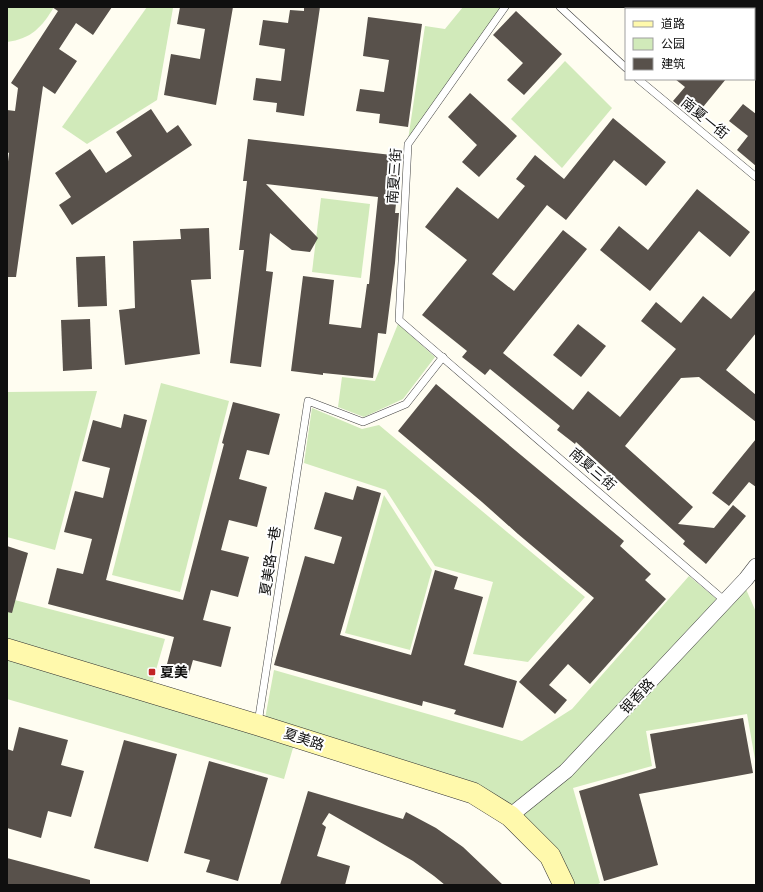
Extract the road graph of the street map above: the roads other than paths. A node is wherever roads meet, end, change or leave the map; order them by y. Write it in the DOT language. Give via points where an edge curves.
graph roads {
  1 [pos="505,7"];
  2 [pos="560,7"];
  3 [pos="625,67"];
  4 [pos="639,80"];
  5 [pos="756,177"];
  6 [pos="443,357"];
  7 [pos="756,566"];
  8 [pos="725,601"];
  9 [pos="7,649"];
  10 [pos="258,725"];
  11 [pos="510,816"];
  12 [pos="564,885"];
  1 -- 6 [label="lane, 南夏三街" via="408,144 399,320"];
  2 -- 3 [label="lane"];
  4 -- 5 [label="lane, 南夏一街"];
  6 -- 8 [label="lane, 南夏三街"];
  6 -- 10 [label="lane, 夏美路一巷" via="406,404 363,422 308,401"];
  7 -- 8 [label="street, 银香路"];
  8 -- 11 [label="street, 银香路" via="566,771"];
  9 -- 10 [label="street, 夏美路"];
  10 -- 11 [label="street, 夏美路" via="473,793"];
  11 -- 12 [label="street, 夏美路" via="550,856"];
}
